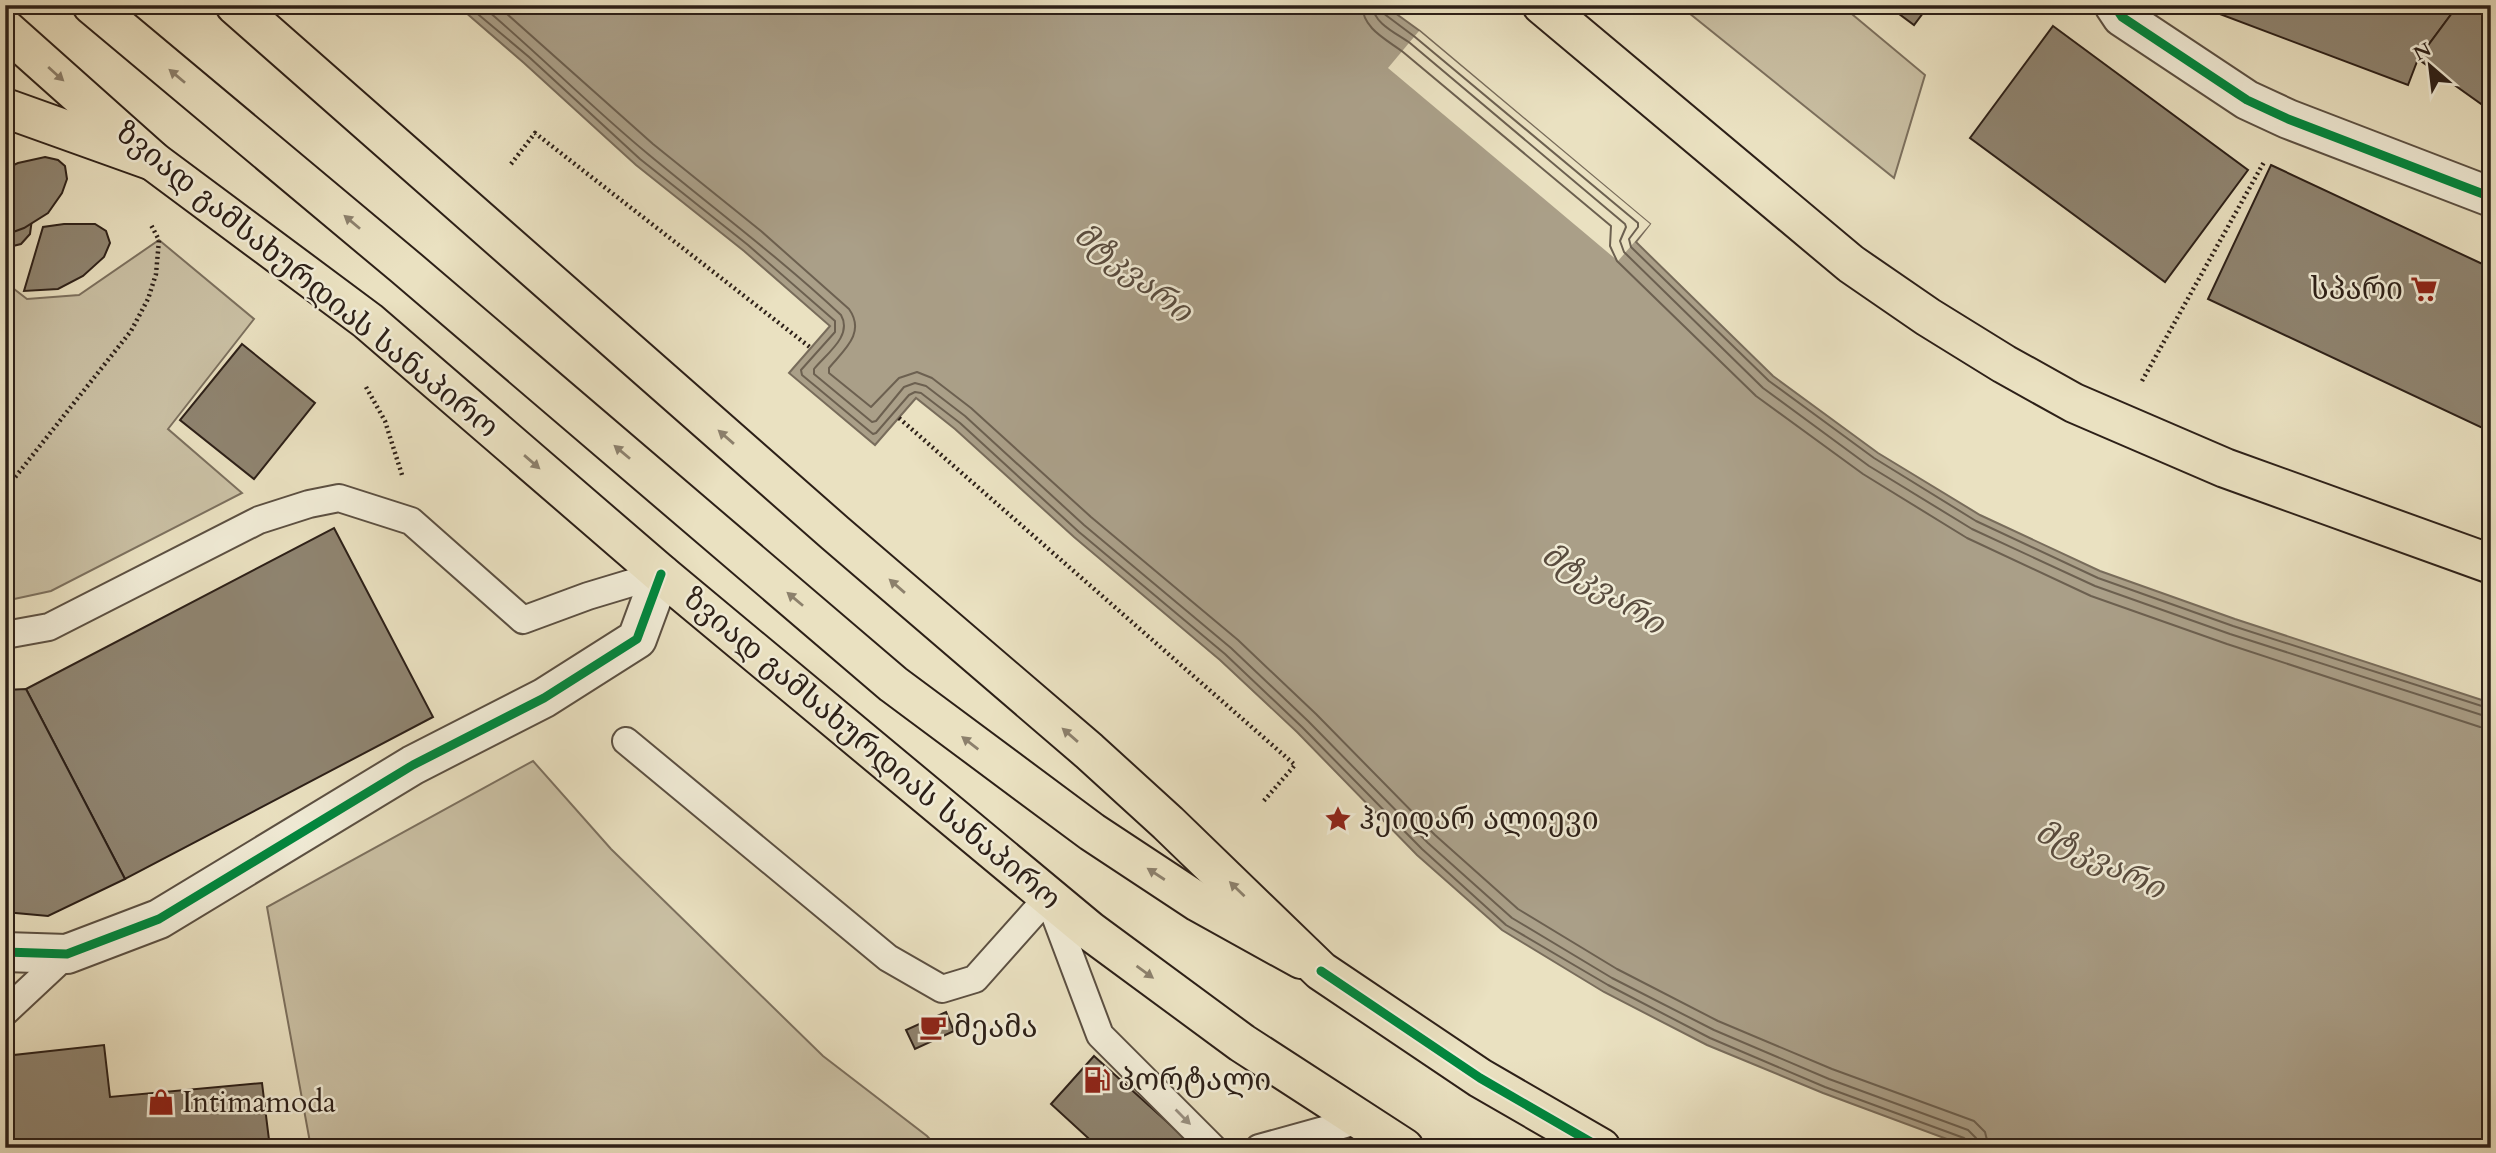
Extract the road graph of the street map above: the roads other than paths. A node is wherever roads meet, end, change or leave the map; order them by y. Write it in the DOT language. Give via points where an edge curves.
graph roads {
  1 [pos="92,5"];
  2 [pos="235,5"];
  3 [pos="1542,5"];
  4 [pos="2118,11"];
  5 [pos="5,29"];
  6 [pos="5,108"];
  7 [pos="153,161"];
  8 [pos="2491,197"];
  9 [pos="2491,564"];
  10 [pos="661,573"];
  11 [pos="5,635"];
  12 [pos="626,741"];
  13 [pos="1048,897"];
  14 [pos="5,951"];
  15 [pos="67,954"];
  16 [pos="1321,971"];
  17 [pos="5,1012"];
  18 [pos="1360,1120"];
  19 [pos="1398,1146"];
  20 [pos="1213,1148"];
  21 [pos="1259,1148"];
  22 [pos="1601,1148"];
  16 -- 1 [label="main road, one-way" via="1198,902 1092,832 893,684"];
  16 -- 2 [label="main road, one-way" via="1089,751"];
  3 -- 9 [label="main road" via="1851,264 2004,364 2074,403 2225,468"];
  4 -- 8 [label="street" via="2247,100"];
  5 -- 7 [label="main road, ზვიად გამსახურდიას სანაპირო, one-way"];
  6 -- 7 [label="main road"];
  7 -- 10 [label="main road, ზვიად გამსახურდიას სანაპირო, one-way" via="369,321"];
  10 -- 11 [label="lane" via="523,620 411,521 339,498 259,520 49,627"];
  10 -- 13 [label="main road, ზვიად გამსახურდიას სანაპირო"];
  10 -- 15 [label="street" via="637,639 544,698 413,765 159,919"];
  12 -- 13 [label="lane" via="888,958 942,989 975,979"];
  13 -- 18 [label="main road, ზვიად გამსახურდიას სანაპირო, one-way" via="1242,1043"];
  13 -- 20 [label="lane, one-way" via="1100,1035"];
  14 -- 15 [label="street"];
  15 -- 17 [label="lane"];
  16 -- 22 [label="main road" via="1480,1078"];
  18 -- 19 [label="main road, ზვიად გამსახურდიას სანაპირო"];
  18 -- 21 [label="lane"];
}
